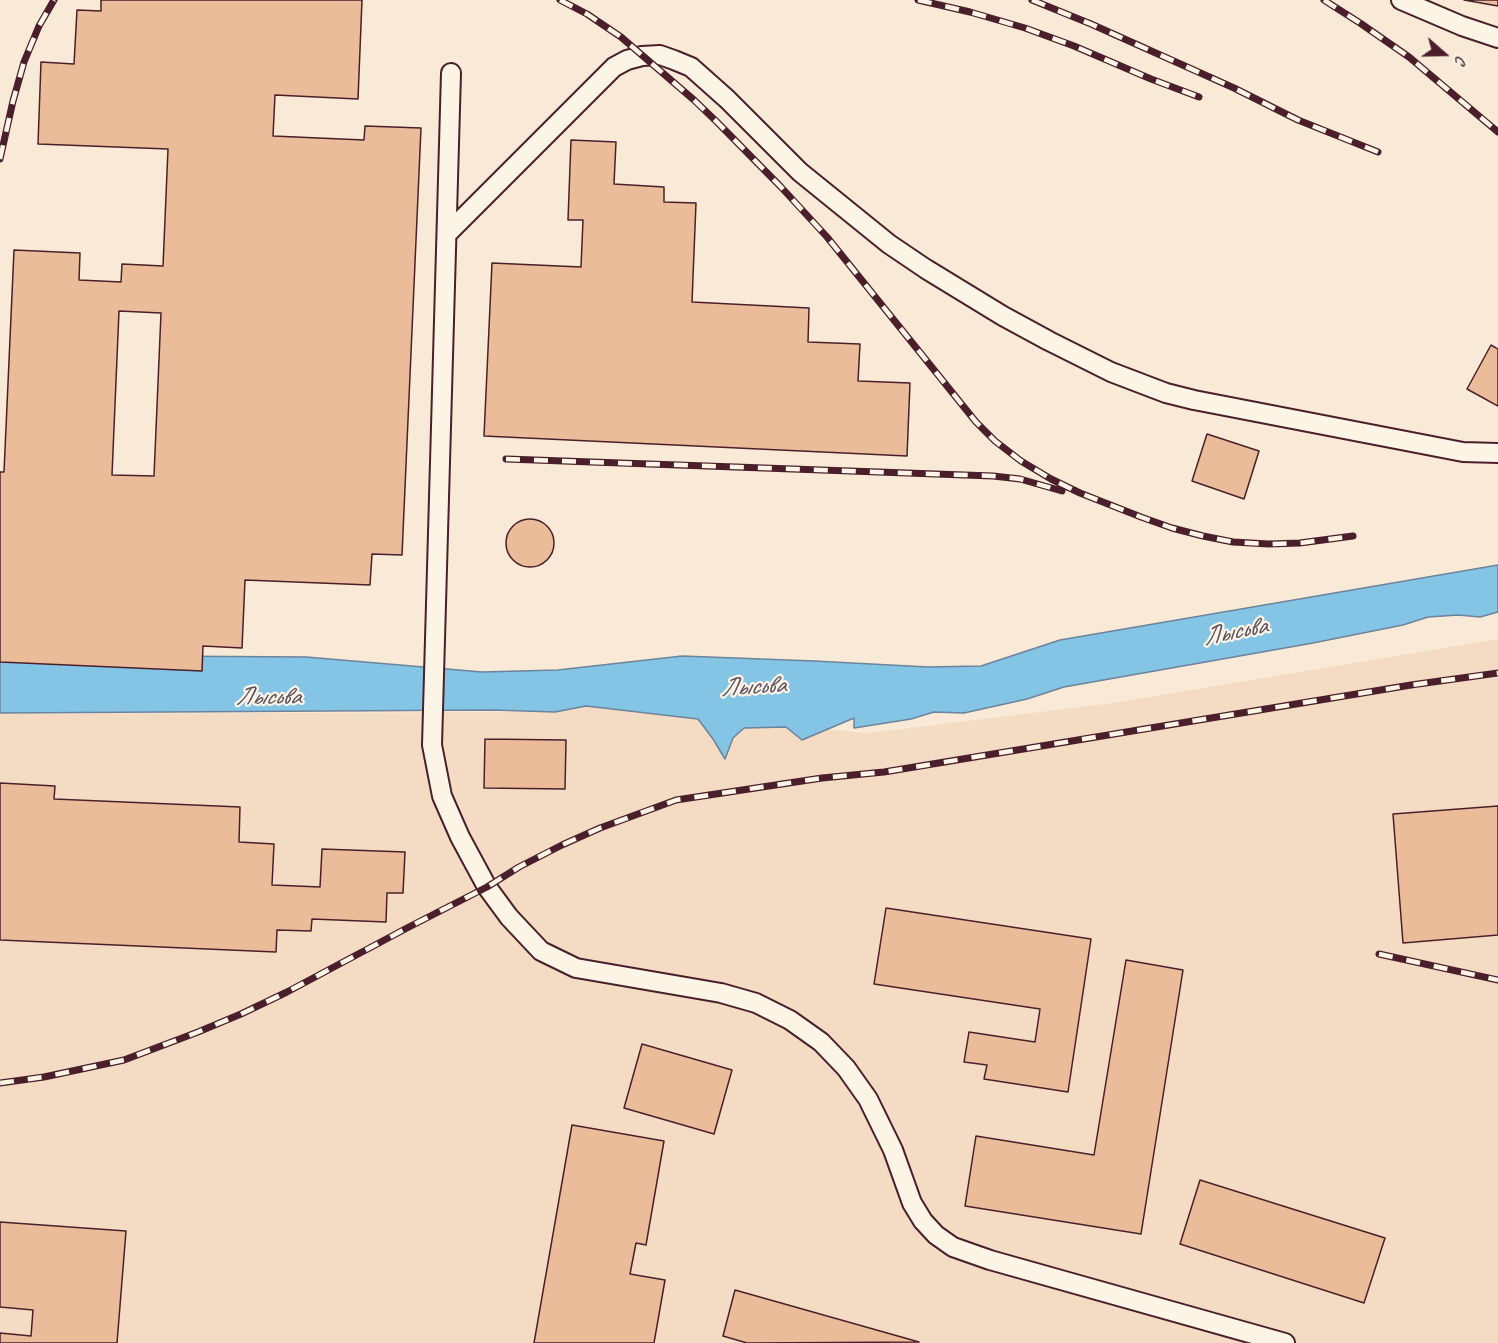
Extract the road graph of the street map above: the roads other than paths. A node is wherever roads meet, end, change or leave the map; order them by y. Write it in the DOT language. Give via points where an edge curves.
graph roads {
  1 [pos="1401,0"];
  2 [pos="1498,38"];
  3 [pos="451,73"];
  4 [pos="447,234"];
  5 [pos="1498,453"];
  6 [pos="1285,1343"];
  1 -- 2 [label="lane"];
  3 -- 4 [label="lane"];
  4 -- 5 [label="lane" via="614,67 642,56 660,55 691,67 800,172 889,244 1003,316 1111,372 1194,399 1463,452"];
  4 -- 6 [label="lane" via="432,745 442,796 460,837 487,887 509,917 541,951 576,968 721,993 756,1003 821,1042 868,1099 893,1150 912,1203 936,1235 953,1247"];
}
